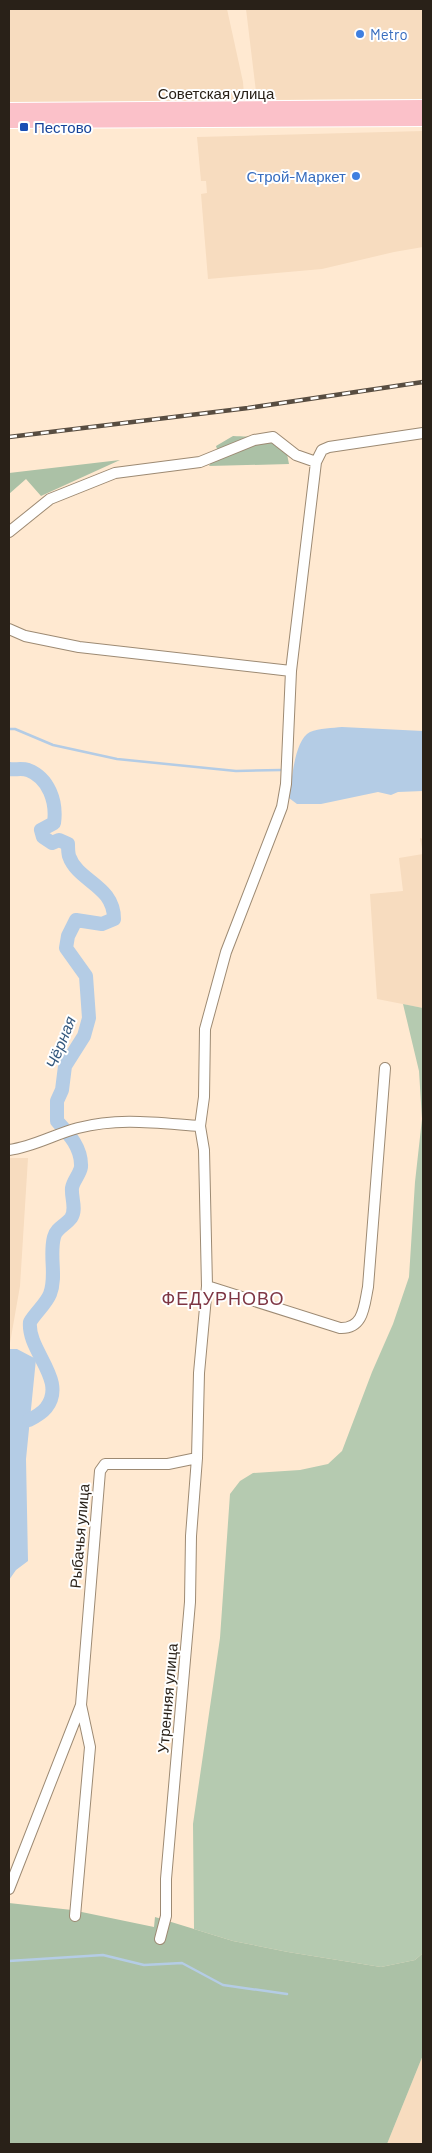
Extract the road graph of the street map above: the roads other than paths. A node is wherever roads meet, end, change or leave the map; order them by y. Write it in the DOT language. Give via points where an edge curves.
graph roads {
  1 [pos="423,107"];
  2 [pos="9,110"];
  3 [pos="423,119"];
  4 [pos="9,121"];
  5 [pos="423,433"];
  6 [pos="316,462"];
  7 [pos="9,532"];
  8 [pos="9,629"];
  9 [pos="291,671"];
  10 [pos="385,1068"];
  11 [pos="200,1126"];
  12 [pos="9,1150"];
  13 [pos="207,1286"];
  14 [pos="198,1458"];
  15 [pos="81,1705"];
  16 [pos="9,1889"];
  17 [pos="75,1916"];
  18 [pos="160,1939"];
  1 -- 2 [label="main road, Советская улица"];
  3 -- 4 [label="main road, Советская улица"];
  5 -- 6 [label="street" via="329,447 322,450"];
  6 -- 7 [label="street" via="296,455 273,437 263,438 200,462 115,473 74,488 50,499"];
  6 -- 9 [label="street, Утренняя улица"];
  8 -- 9 [label="street" via="25,636 79,647"];
  9 -- 11 [label="street, Утренняя улица" via="282,807 226,952 207,1016"];
  10 -- 13 [label="street" via="368,1287 356,1325 340,1328"];
  11 -- 12 [label="street" via="114,1121 59,1133"];
  11 -- 13 [label="street, Утренняя улица" via="204,1150"];
  13 -- 14 [label="street, Утренняя улица" via="199,1373"];
  14 -- 15 [label="street, Рыбачья улица" via="168,1464 105,1464 100,1471"];
  14 -- 18 [label="street, Утренняя улица" via="191,1536 190,1602 166,1878 166,1916"];
  15 -- 16 [label="street"];
  15 -- 17 [label="street" via="90,1747"];
}
